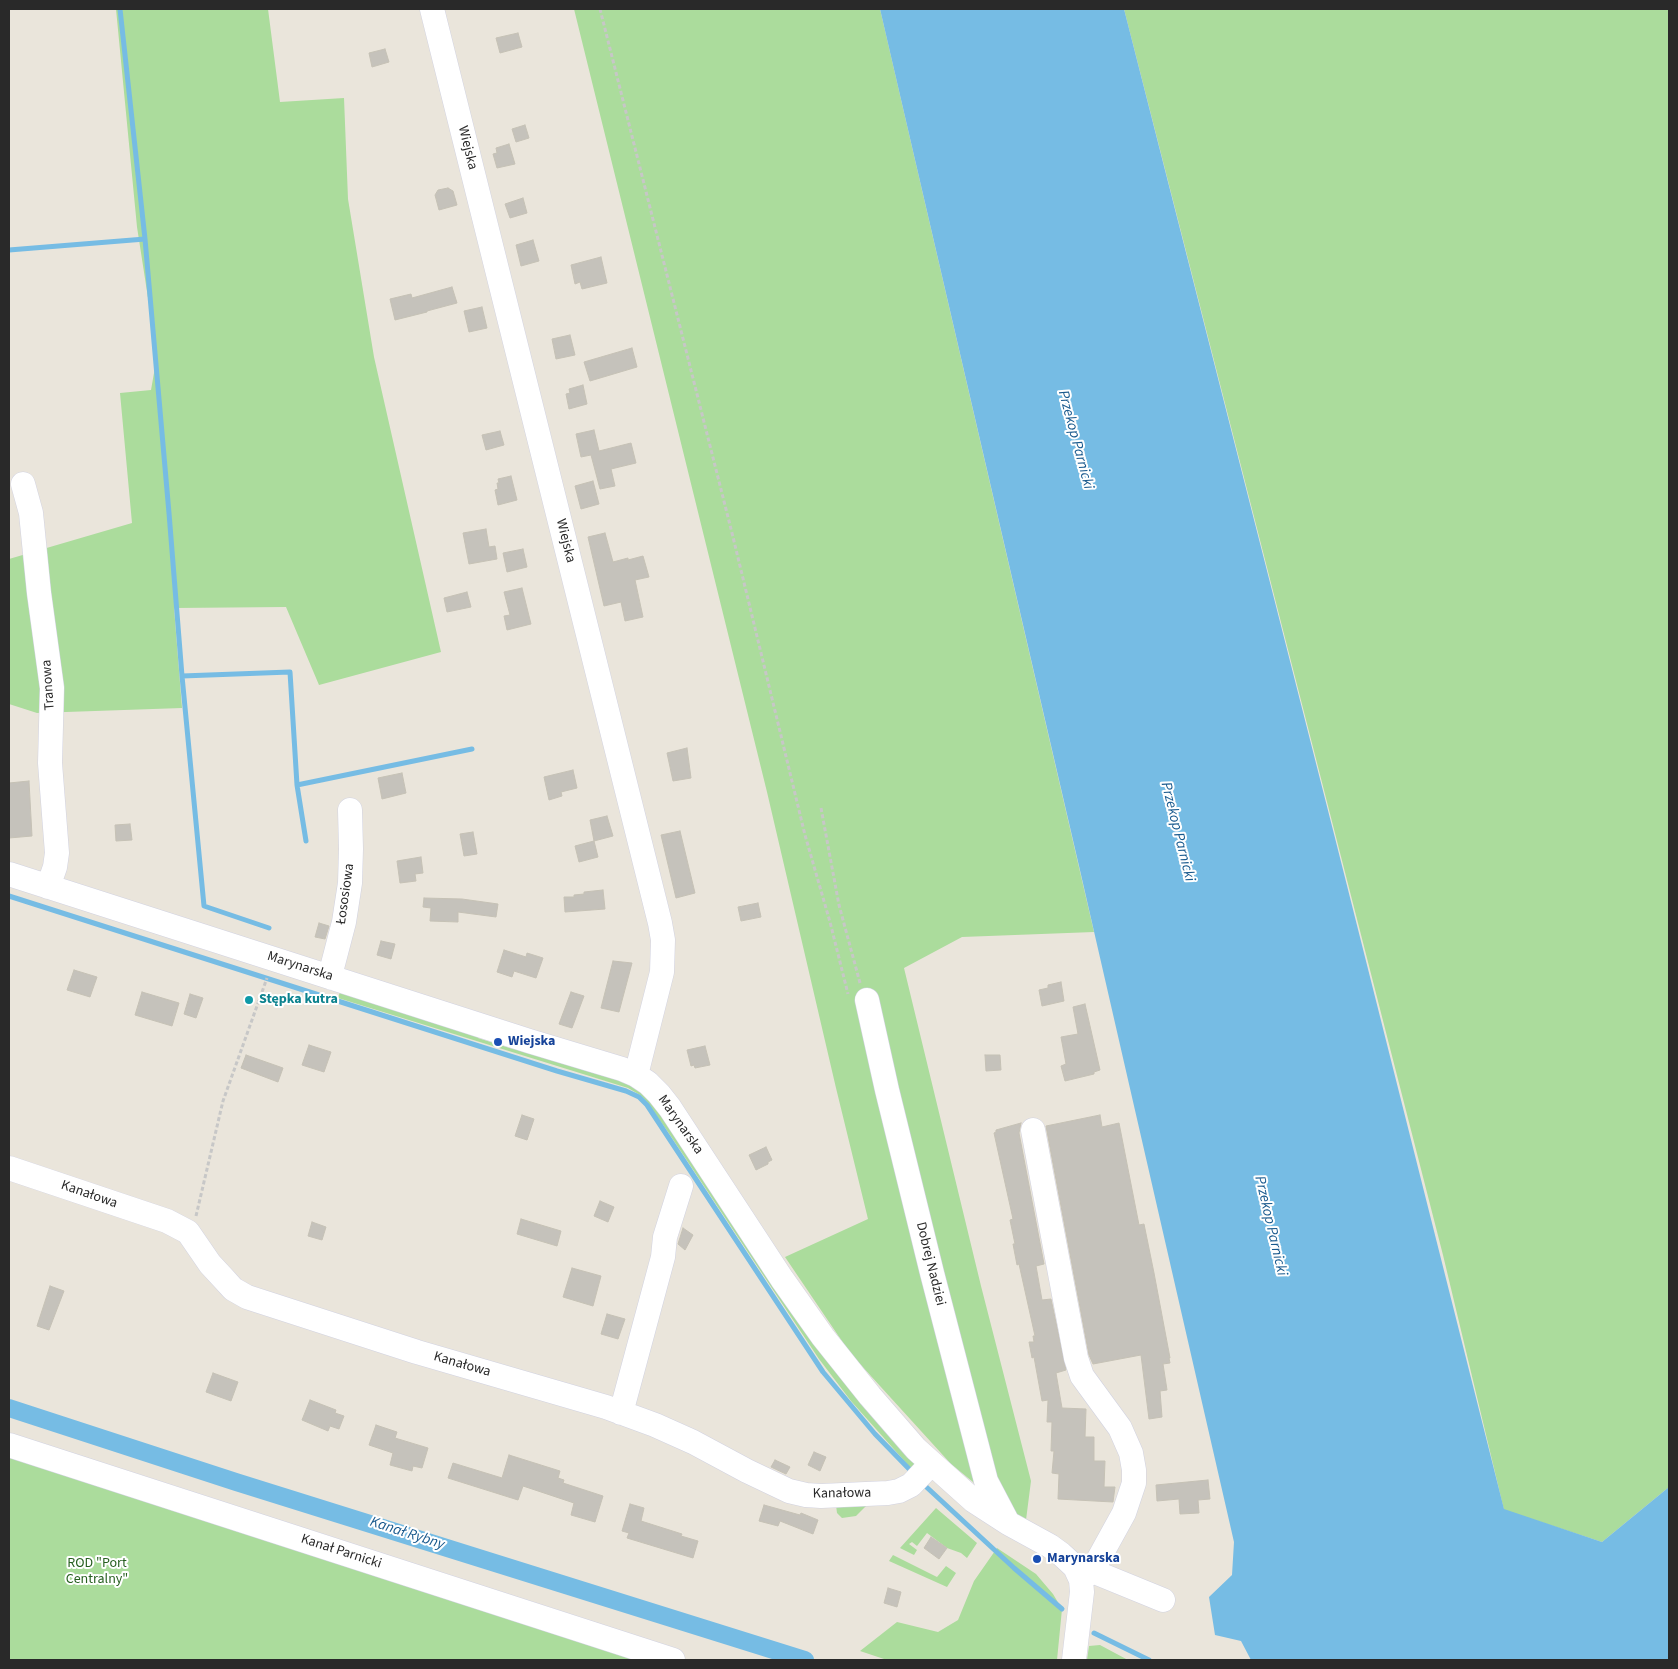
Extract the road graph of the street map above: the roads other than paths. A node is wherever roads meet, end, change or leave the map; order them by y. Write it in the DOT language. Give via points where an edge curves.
graph roads {
  1 [pos="432,9"];
  2 [pos="23,484"];
  3 [pos="350,810"];
  4 [pos="9,874"];
  5 [pos="48,886"];
  6 [pos="332,978"];
  7 [pos="859,1001"];
  8 [pos="636,1075"];
  9 [pos="1033,1130"];
  10 [pos="9,1168"];
  11 [pos="682,1186"];
  12 [pos="621,1413"];
  13 [pos="9,1445"];
  14 [pos="922,1473"];
  15 [pos="1008,1523"];
  16 [pos="1085,1583"];
  17 [pos="1163,1600"];
  18 [pos="1074,1654"];
  19 [pos="673,1660"];
  1 -- 8 [label="street, Wiejska" via="660,923 662,972"];
  2 -- 5 [label="street, Tranowa" via="31,513 52,688 50,763 57,853"];
  3 -- 6 [label="street, Łososiowa" via="350,883"];
  4 -- 5 [label="street, Marynarska"];
  5 -- 6 [label="street, Marynarska"];
  6 -- 8 [label="street, Marynarska"];
  7 -- 15 [label="street, Dobrej Nadziei" via="887,1090 986,1481"];
  8 -- 14 [label="street, Marynarska" via="648,1083 670,1108 782,1279 823,1337 891,1421"];
  9 -- 16 [label="street" via="1076,1358 1082,1376 1120,1428 1131,1453 1134,1470 1130,1499 1121,1520"];
  10 -- 12 [label="street, Kanałowa" via="167,1221 188,1232 210,1264 233,1289 247,1297"];
  11 -- 12 [label="street" via="665,1237 663,1258"];
  12 -- 14 [label="street, Kanałowa" via="693,1442 788,1491 821,1496 879,1494 899,1491"];
  13 -- 19 [label="street, Kanał Parnicki"];
  14 -- 15 [label="street, Marynarska"];
  15 -- 16 [label="street, Marynarska" via="1062,1554"];
  16 -- 17 [label="street"];
  16 -- 18 [label="street"];
}
